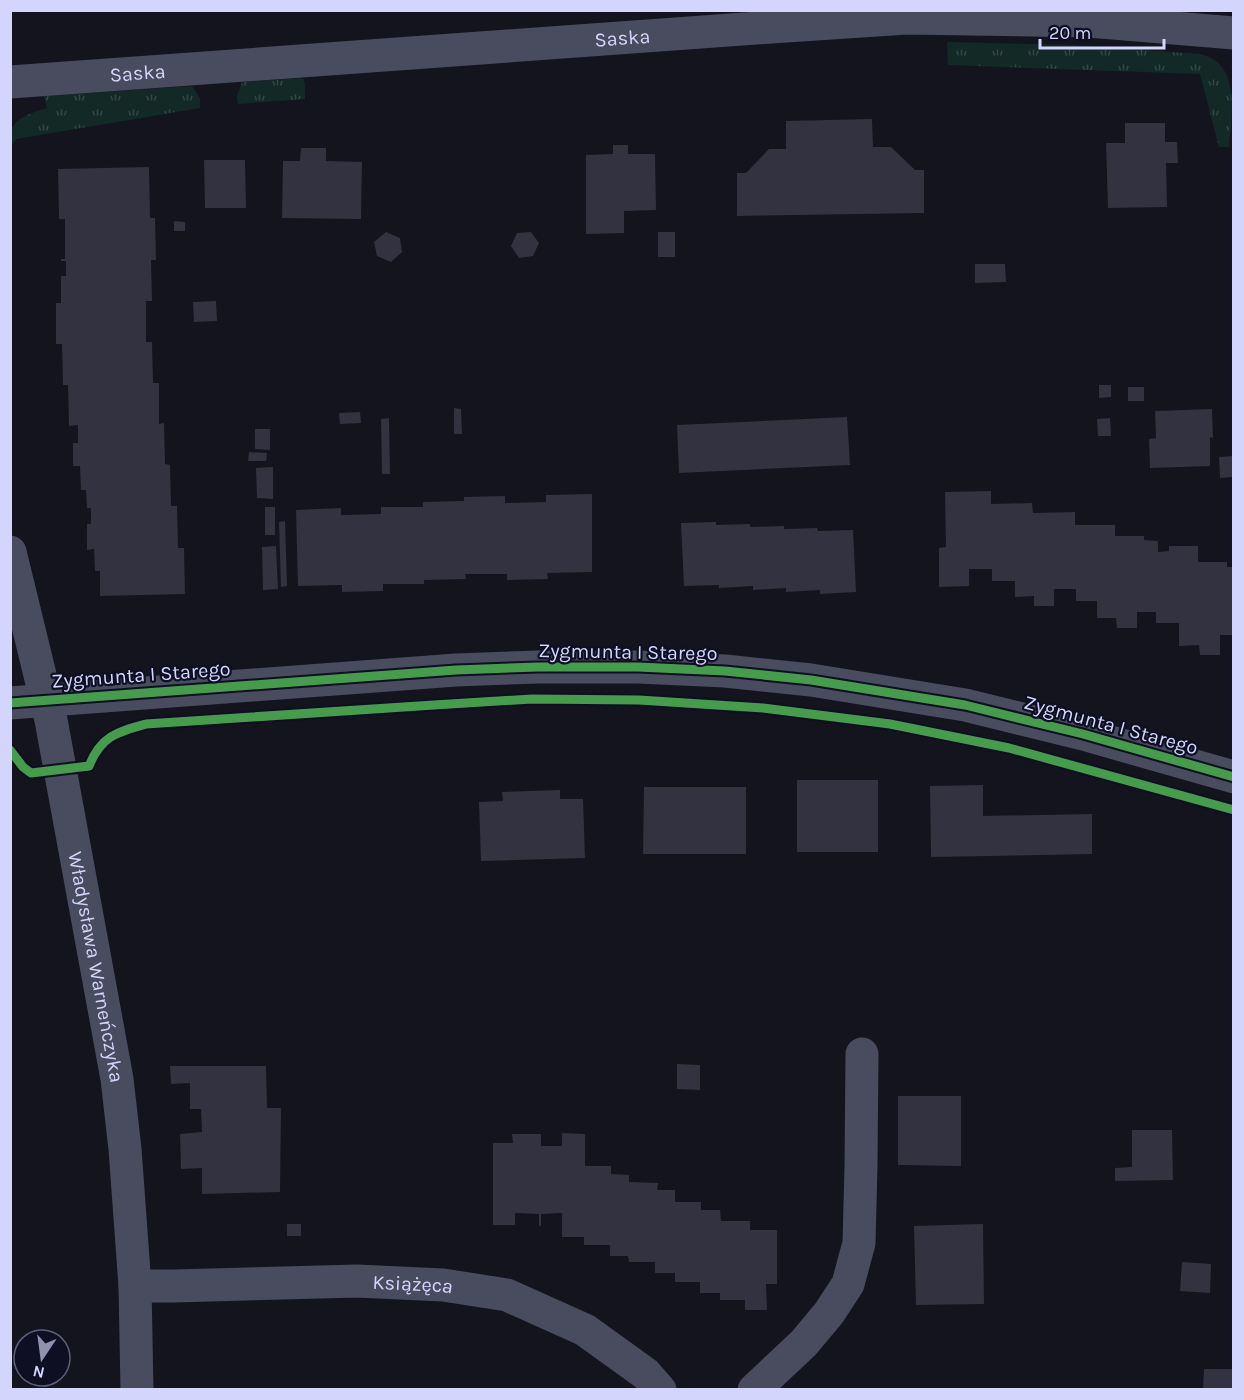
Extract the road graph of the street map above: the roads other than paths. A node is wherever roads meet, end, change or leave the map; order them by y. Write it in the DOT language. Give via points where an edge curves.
graph roads {
  1 [pos="1233,33"];
  2 [pos="10,82"];
  3 [pos="10,552"];
  4 [pos="47,700"];
  5 [pos="10,703"];
  6 [pos="1233,777"];
  7 [pos="862,1054"];
  8 [pos="135,1286"];
  9 [pos="137,1389"];
  10 [pos="660,1389"];
  11 [pos="754,1389"];
  1 -- 2 [label="street, Saska" via="1089,21 907,18"];
  3 -- 4 [label="street, Władysława Warneńczyka"];
  4 -- 5 [label="street, Zygmunta I Starego"];
  4 -- 6 [label="street, Zygmunta I Starego" via="466,670 638,667 725,671 811,680 965,705"];
  4 -- 8 [label="street, Władysława Warneńczyka" via="117,1079"];
  7 -- 11 [label="street" via="859,1243 848,1284 804,1343"];
  8 -- 9 [label="street, Władysława Warneńczyka"];
  8 -- 10 [label="street, Książęca" via="357,1281 443,1285 507,1295 585,1330 646,1374"];
}
